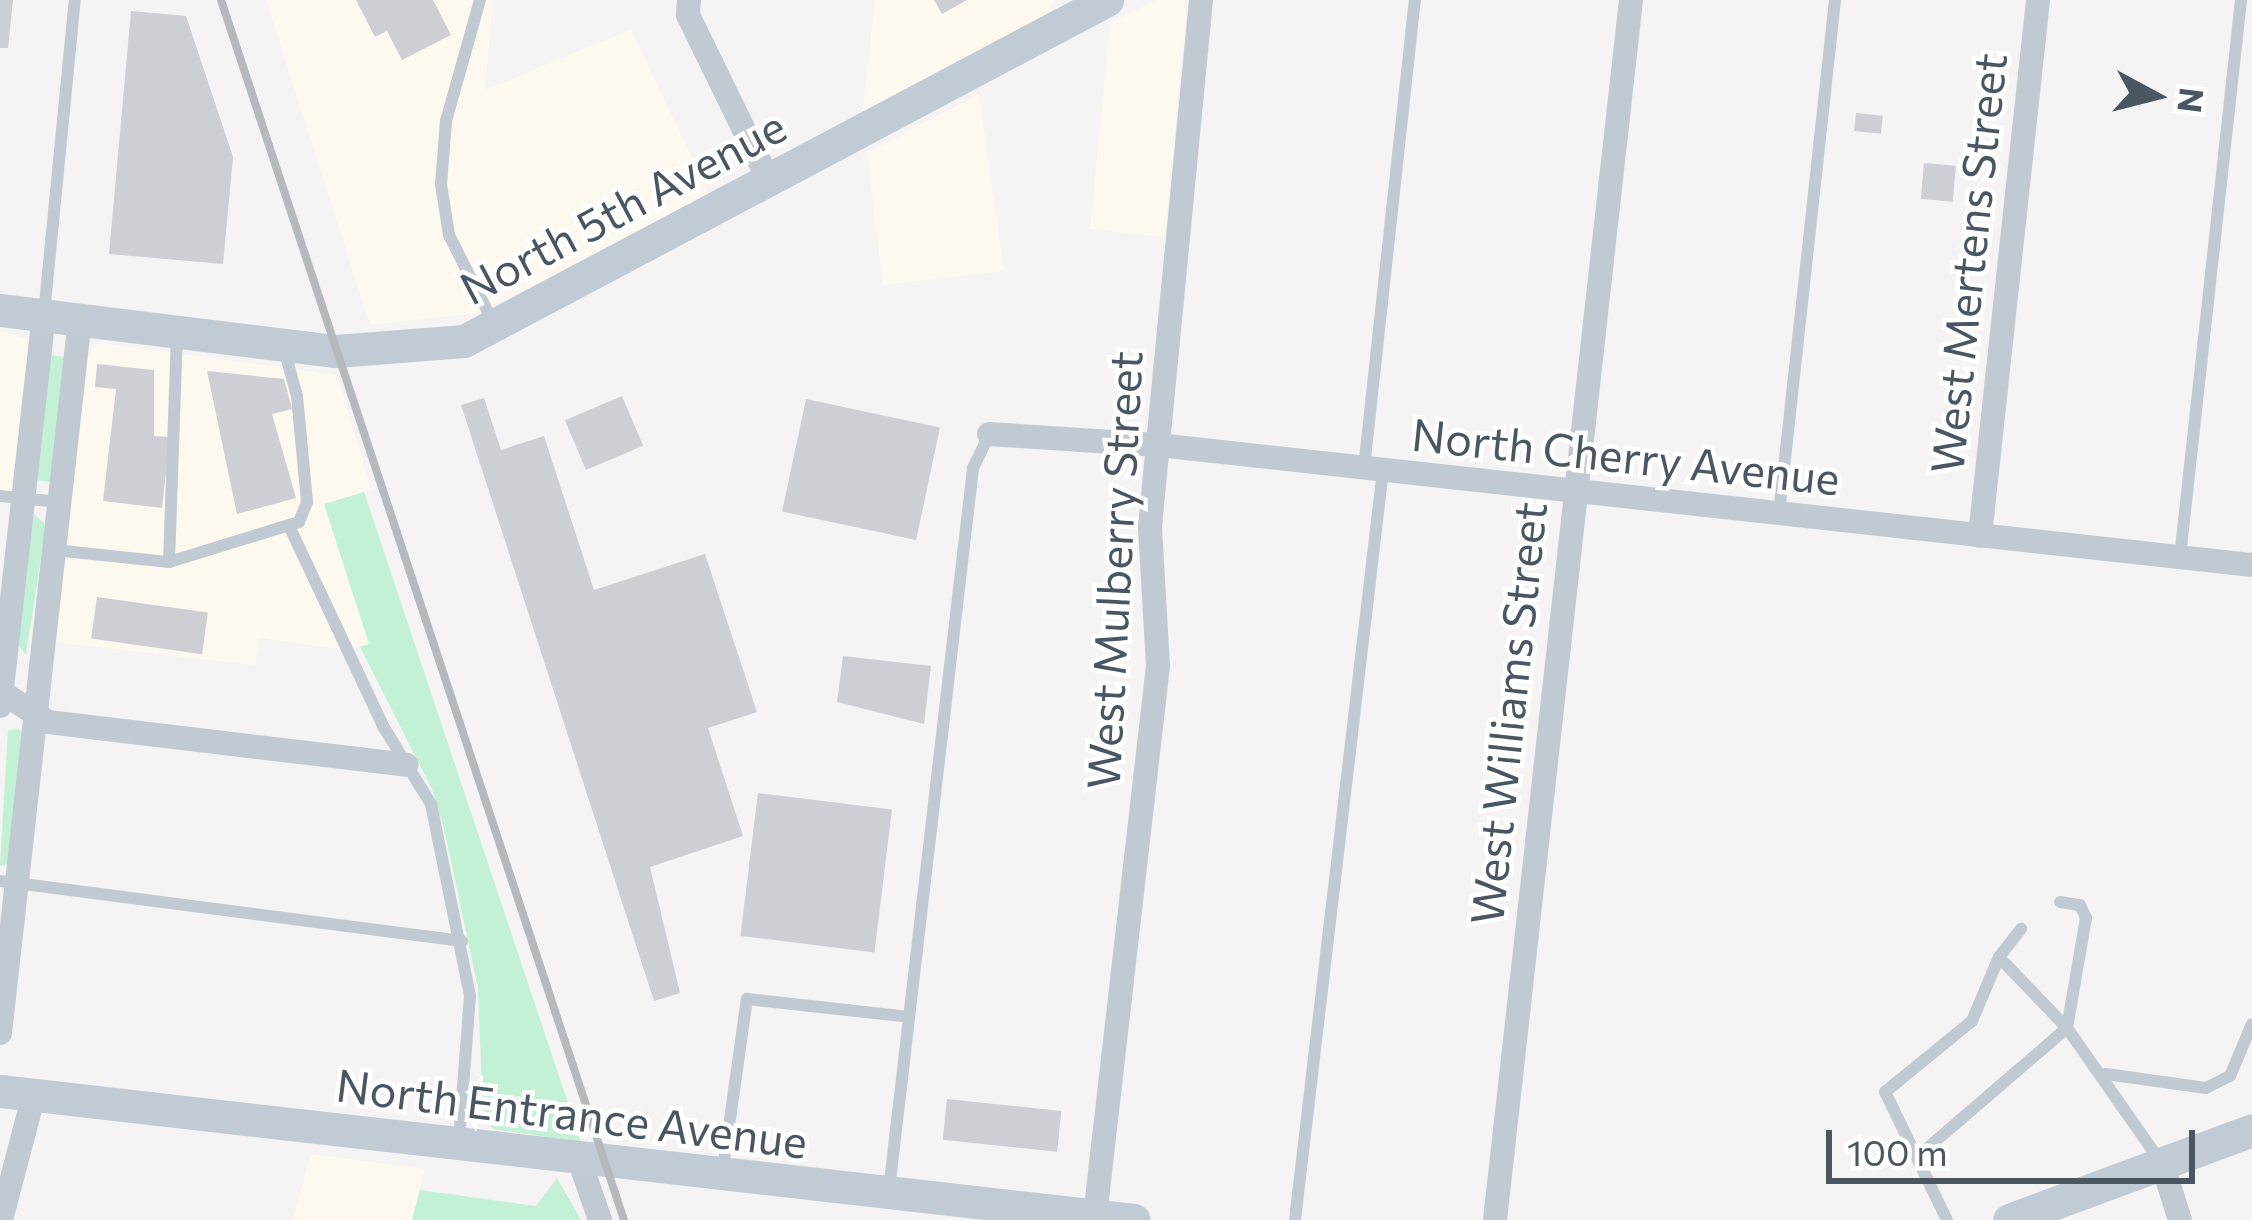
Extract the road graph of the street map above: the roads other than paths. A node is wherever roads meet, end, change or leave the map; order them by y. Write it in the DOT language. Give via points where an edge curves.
graph roads {
  1 [pos="75,0"];
  2 [pos="480,0"];
  3 [pos="689,0"];
  4 [pos="1107,0"];
  5 [pos="1201,0"];
  6 [pos="1415,0"];
  7 [pos="1630,0"];
  8 [pos="1835,0"];
  9 [pos="2038,0"];
  10 [pos="2241,0"];
  11 [pos="1072,8"];
  12 [pos="768,179"];
  13 [pos="0,310"];
  14 [pos="44,315"];
  15 [pos="80,320"];
  16 [pos="495,325"];
  17 [pos="177,331"];
  18 [pos="282,343"];
  19 [pos="989,434"];
  20 [pos="1158,445"];
  21 [pos="1374,469"];
  22 [pos="1572,493"];
  23 [pos="12,497"];
  24 [pos="59,502"];
  25 [pos="1779,514"];
  26 [pos="290,528"];
  27 [pos="1980,536"];
  28 [pos="53,550"];
  29 [pos="2180,557"];
  30 [pos="169,562"];
  31 [pos="2252,565"];
  32 [pos="1,697"];
  33 [pos="35,709"];
  34 [pos="406,765"];
  35 [pos="8,885"];
  36 [pos="2060,902"];
  37 [pos="2021,929"];
  38 [pos="462,941"];
  39 [pos="1999,957"];
  40 [pos="909,1017"];
  41 [pos="2252,1024"];
  42 [pos="2067,1028"];
  43 [pos="0,1033"];
  44 [pos="2104,1074"];
  45 [pos="0,1091"];
  46 [pos="34,1094"];
  47 [pos="2252,1130"];
  48 [pos="458,1145"];
  49 [pos="1917,1157"];
  50 [pos="579,1160"];
  51 [pos="2162,1163"];
  52 [pos="722,1175"];
  53 [pos="889,1193"];
  54 [pos="1054,1216"];
  55 [pos="1095,1216"];
  56 [pos="2,1220"];
  57 [pos="600,1220"];
  58 [pos="1134,1220"];
  59 [pos="1294,1220"];
  60 [pos="1495,1220"];
  61 [pos="1947,1220"];
  62 [pos="2009,1220"];
  63 [pos="2180,1220"];
  1 -- 14 [label="lane"];
  2 -- 16 [label="lane" via="446,121 441,184 448,235"];
  3 -- 12 [label="street" via="688,15"];
  4 -- 11 [label="main road, North 5th Avenue"];
  5 -- 20 [label="street, West Mulberry Street"];
  6 -- 21 [label="lane"];
  7 -- 22 [label="street, West Williams Street"];
  8 -- 25 [label="lane"];
  9 -- 27 [label="street, West Mertens Street"];
  10 -- 29 [label="lane"];
  11 -- 12 [label="main road, North 5th Avenue"];
  12 -- 16 [label="main road, North 5th Avenue"];
  13 -- 14 [label="main road, North 5th Avenue"];
  14 -- 15 [label="main road, North 5th Avenue"];
  14 -- 23 [label="street"];
  15 -- 17 [label="main road, North 5th Avenue"];
  15 -- 24 [label="street"];
  16 -- 18 [label="main road, North 5th Avenue" via="464,341 336,351"];
  17 -- 18 [label="main road, North 5th Avenue"];
  17 -- 30 [label="lane"];
  18 -- 26 [label="lane" via="297,396 307,502"];
  19 -- 20 [label="street, North Cherry Avenue"];
  19 -- 40 [label="lane" via="973,468"];
  20 -- 21 [label="street, North Cherry Avenue"];
  20 -- 55 [label="street, West Mulberry Street" via="1150,526 1158,667"];
  21 -- 22 [label="street, North Cherry Avenue"];
  21 -- 59 [label="lane"];
  22 -- 25 [label="street, North Cherry Avenue"];
  22 -- 60 [label="street, West Williams Street"];
  23 -- 24 [label="lane"];
  23 -- 32 [label="street"];
  24 -- 28 [label="street"];
  25 -- 27 [label="street, North Cherry Avenue"];
  26 -- 30 [label="lane"];
  26 -- 34 [label="lane"];
  27 -- 29 [label="street, North Cherry Avenue"];
  28 -- 30 [label="lane"];
  28 -- 33 [label="street"];
  29 -- 31 [label="street, North Cherry Avenue"];
  32 -- 33 [label="street"];
  33 -- 34 [label="street" via="48,722"];
  33 -- 35 [label="street"];
  34 -- 38 [label="lane" via="430,804"];
  35 -- 38 [label="lane"];
  35 -- 43 [label="street"];
  36 -- 42 [label="lane" via="2080,905 2086,918"];
  37 -- 39 [label="lane"];
  38 -- 48 [label="lane" via="470,996"];
  39 -- 42 [label="lane"];
  39 -- 49 [label="lane" via="1972,1021 1885,1092"];
  40 -- 52 [label="lane" via="747,999"];
  40 -- 53 [label="lane"];
  41 -- 44 [label="lane" via="2230,1076 2206,1088"];
  42 -- 44 [label="lane"];
  42 -- 49 [label="lane"];
  44 -- 51 [label="lane"];
  45 -- 46 [label="main road, North Entrance Avenue"];
  46 -- 48 [label="main road, North Entrance Avenue"];
  46 -- 56 [label="street"];
  47 -- 51 [label="main road"];
  48 -- 50 [label="main road, North Entrance Avenue"];
  49 -- 61 [label="lane"];
  50 -- 52 [label="main road, North Entrance Avenue"];
  50 -- 57 [label="street"];
  51 -- 62 [label="main road"];
  51 -- 63 [label="street"];
  52 -- 53 [label="main road, North Entrance Avenue"];
  53 -- 54 [label="main road, North Entrance Avenue"];
  54 -- 55 [label="main road, North Entrance Avenue"];
  55 -- 58 [label="main road, North Entrance Avenue"];
}
